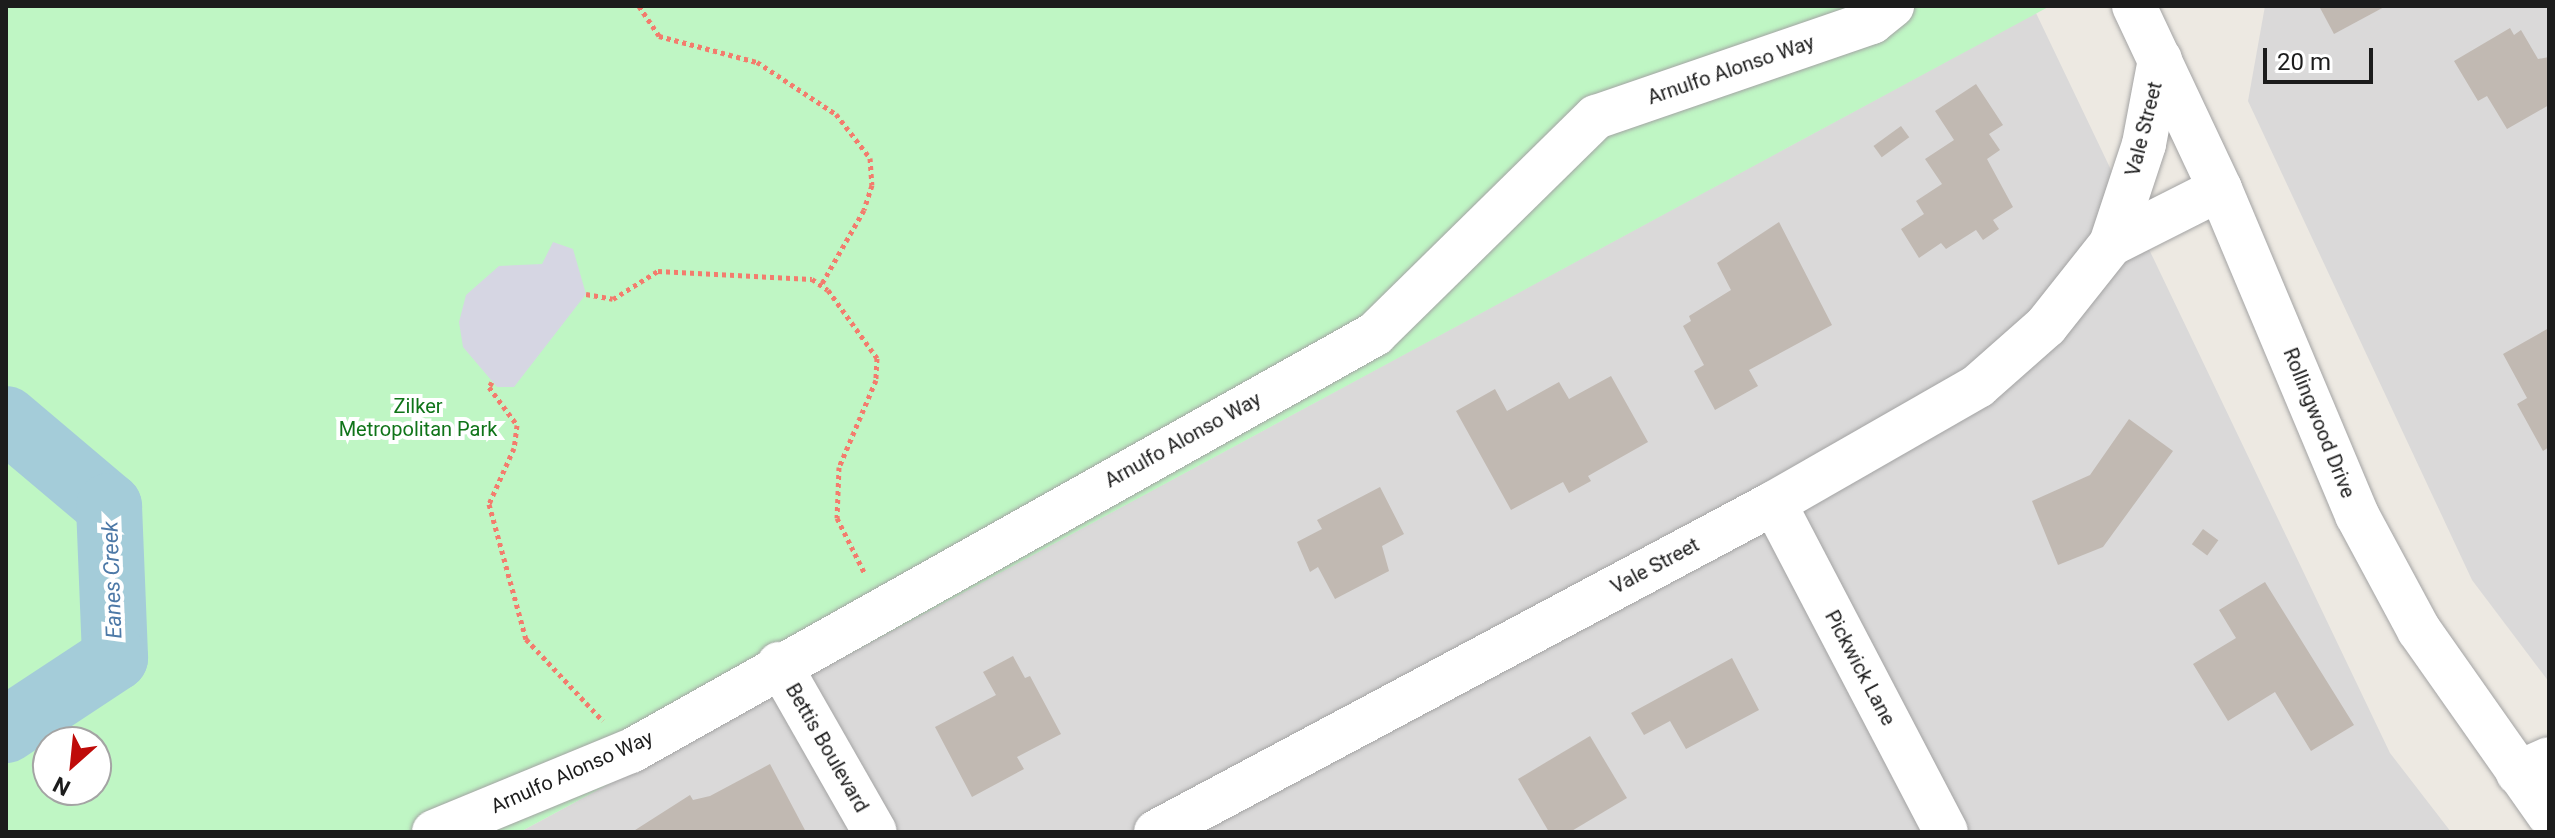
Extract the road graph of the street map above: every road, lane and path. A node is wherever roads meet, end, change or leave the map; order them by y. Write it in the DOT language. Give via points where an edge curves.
graph roads {
  1 [pos="639,6"];
  2 [pos="1892,6"];
  3 [pos="2134,6"];
  4 [pos="2160,59"];
  5 [pos="2220,189"];
  6 [pos="2111,244"];
  7 [pos="821,285"];
  8 [pos="586,294"];
  9 [pos="492,382"];
  10 [pos="1774,503"];
  11 [pos="882,607"];
  12 [pos="779,664"];
  13 [pos="631,751"];
  14 [pos="2534,766"];
  15 [pos="2549,815"];
  16 [pos="434,832"];
  17 [pos="875,832"];
  18 [pos="1156,832"];
  19 [pos="1946,832"];
  1 -- 7 [label="path" via="659,36 757,62 836,114 870,158 872,185 864,210"];
  2 -- 11 [label="street, Arnulfo Alonso Way" via="1872,22 1596,117 1375,334"];
  3 -- 4 [label="street, Rollingwood Drive"];
  4 -- 5 [label="street, Rollingwood Drive"];
  4 -- 6 [label="street, Vale Street" via="2144,144"];
  5 -- 6 [label="street, Vale Street"];
  5 -- 14 [label="street, Rollingwood Drive" via="2357,515 2419,630"];
  6 -- 10 [label="street, Vale Street" via="2046,326 1978,386"];
  7 -- 8 [label="path" via="812,279 658,271 613,299"];
  7 -- 11 [label="path" via="877,358 876,380 839,467 837,518"];
  9 -- 13 [label="path" via="489,387 517,425 514,448 489,504 526,639"];
  10 -- 18 [label="street, Vale Street"];
  10 -- 19 [label="street, Pickwick Lane"];
  11 -- 12 [label="street, Arnulfo Alonso Way"];
  12 -- 13 [label="street, Arnulfo Alonso Way"];
  12 -- 17 [label="street, Bettis Boulevard"];
  13 -- 16 [label="street, Arnulfo Alonso Way"];
  14 -- 15 [label="street, Rollingwood Drive"];
}
